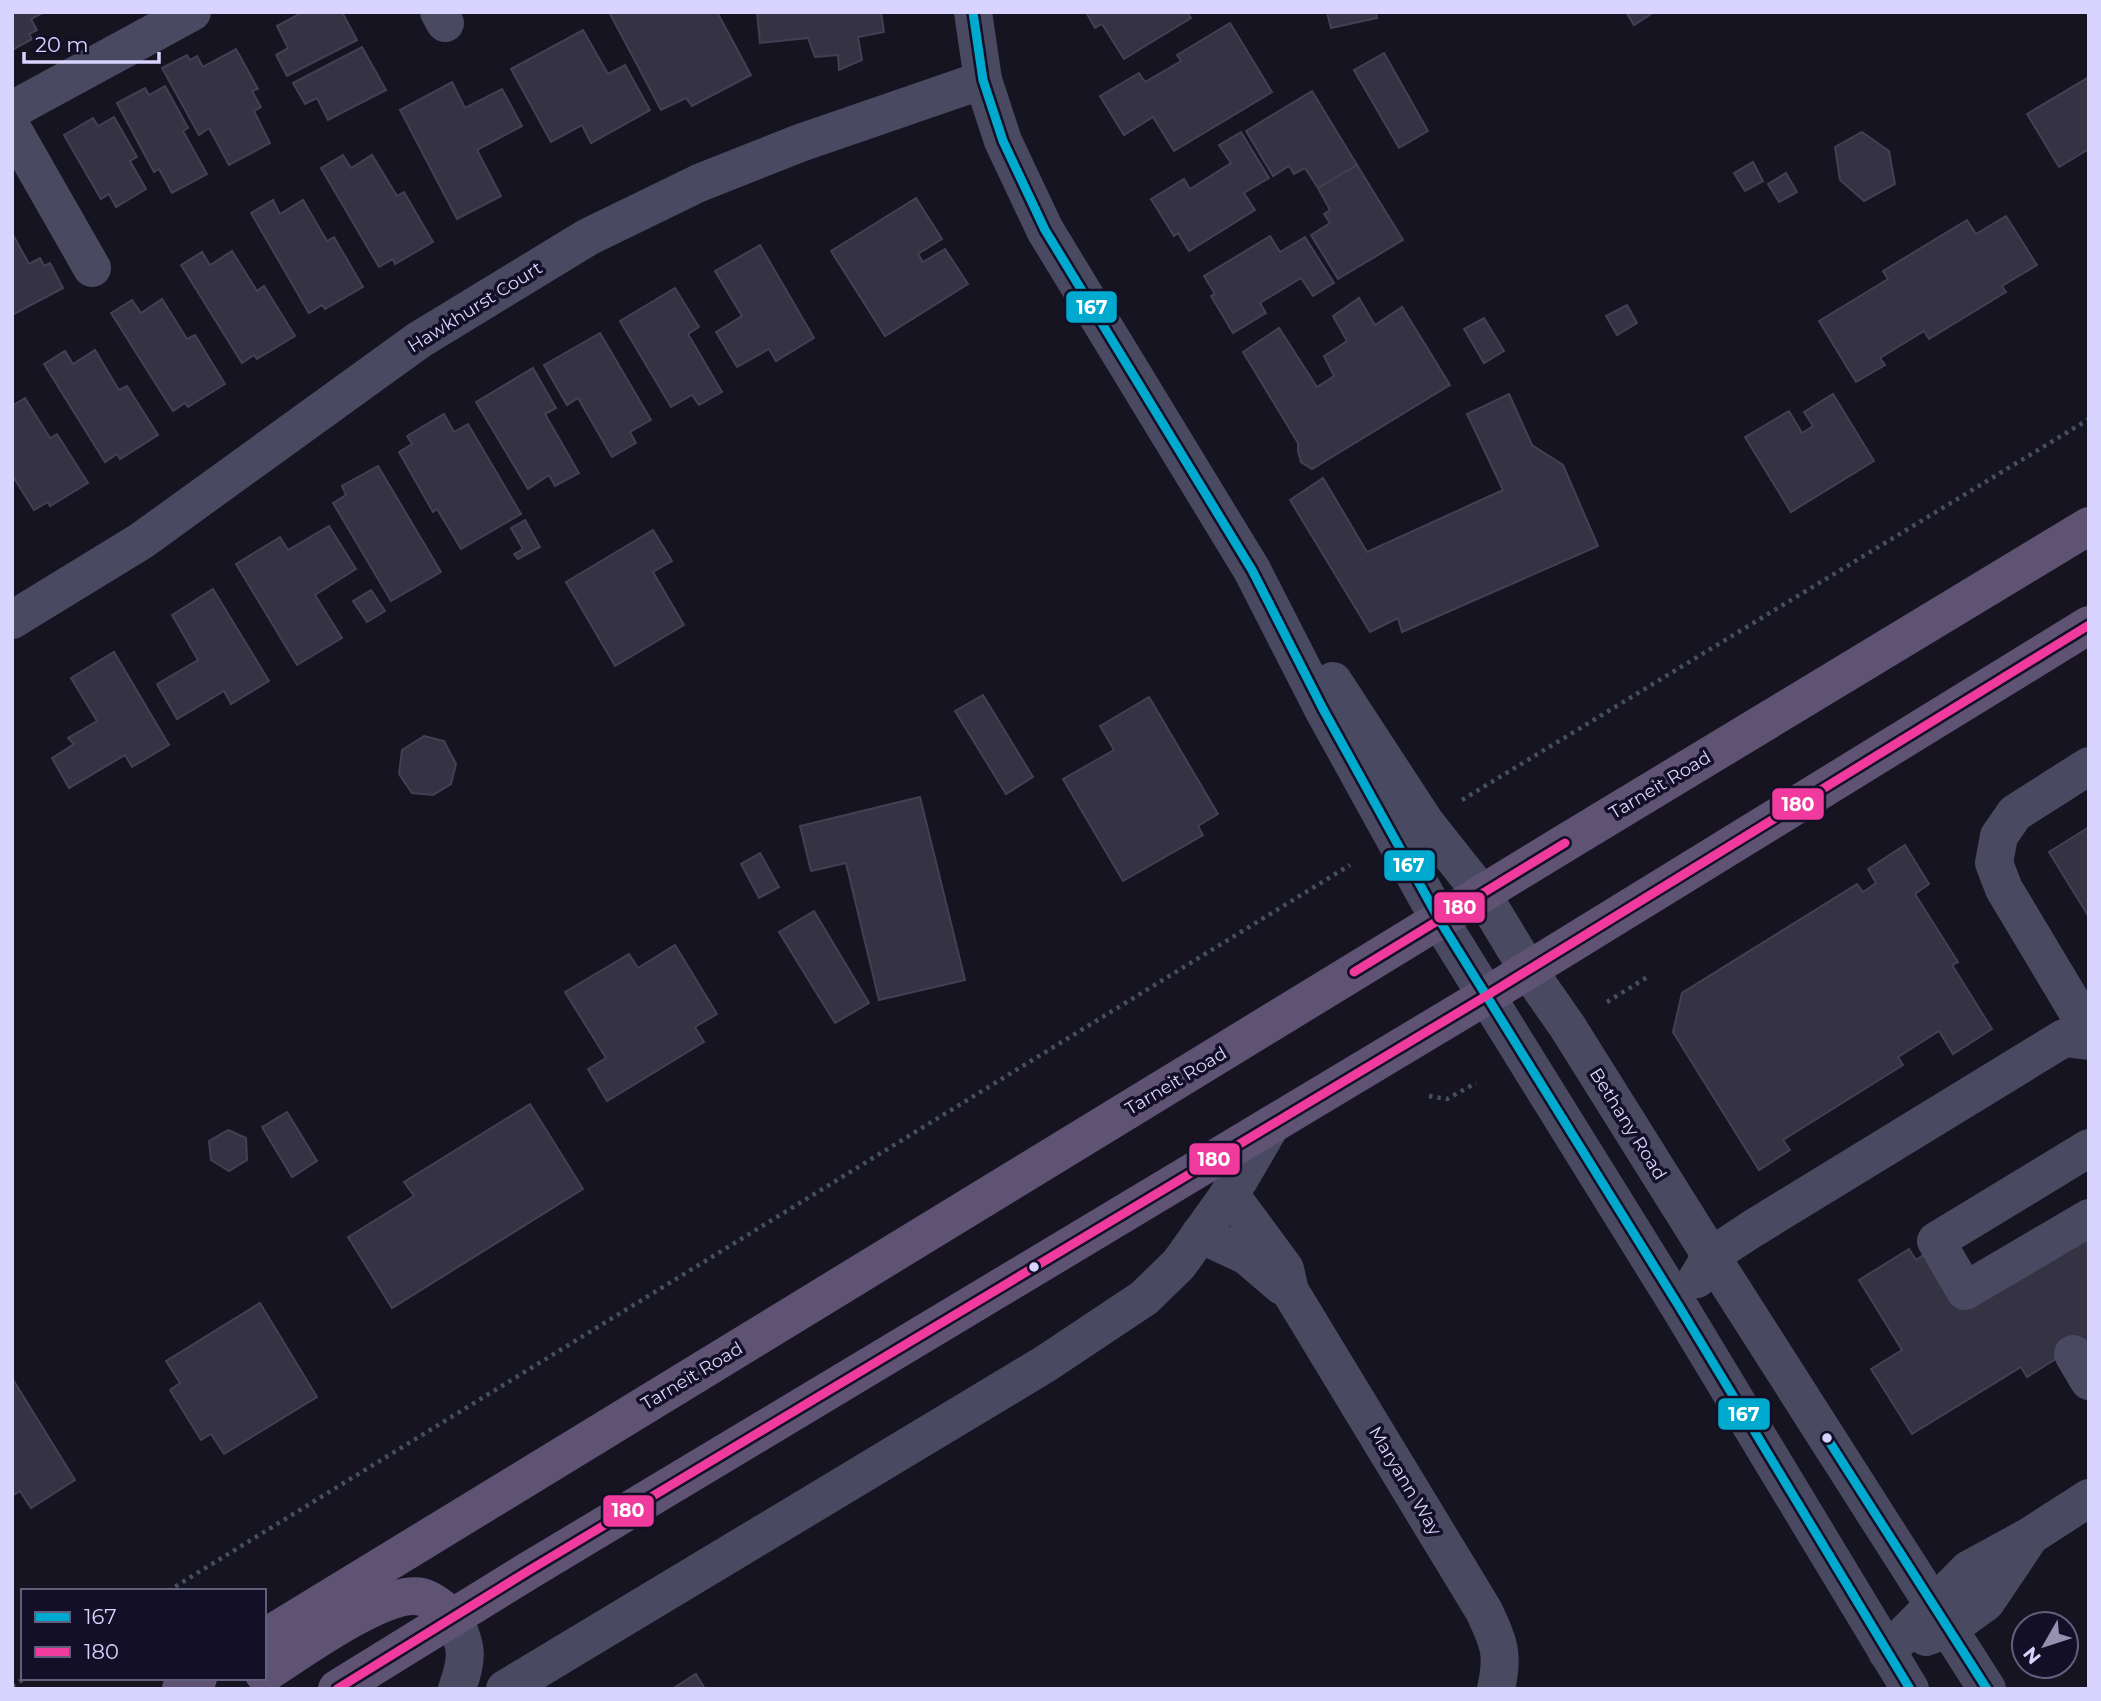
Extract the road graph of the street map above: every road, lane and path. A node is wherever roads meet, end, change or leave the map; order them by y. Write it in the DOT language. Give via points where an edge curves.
graph roads {
  1 [pos="192,12"];
  2 [pos="973,12"];
  3 [pos="983,80"];
  4 [pos="12,110"];
  5 [pos="12,128"];
  6 [pos="92,268"];
  7 [pos="2089,419"];
  8 [pos="2089,526"];
  9 [pos="1252,570"];
  10 [pos="12,620"];
  11 [pos="2089,625"];
  12 [pos="2089,766"];
  13 [pos="1462,800"];
  14 [pos="1350,865"];
  15 [pos="1482,894"];
  16 [pos="1440,921"];
  17 [pos="1528,970"];
  18 [pos="1649,976"];
  19 [pos="1486,996"];
  20 [pos="1608,1002"];
  21 [pos="2089,1031"];
  22 [pos="2089,1041"];
  23 [pos="1476,1083"];
  24 [pos="1429,1096"];
  25 [pos="1271,1125"];
  26 [pos="2086,1157"];
  27 [pos="1229,1193"];
  28 [pos="2089,1218"];
  29 [pos="1200,1234"];
  30 [pos="1711,1256"];
  31 [pos="1290,1291"];
  32 [pos="1680,1308"];
  33 [pos="2089,1498"];
  34 [pos="170,1589"];
  35 [pos="1942,1616"];
  36 [pos="453,1618"];
  37 [pos="266,1637"];
  38 [pos="1887,1652"];
  39 [pos="266,1673"];
  40 [pos="1507,1685"];
  41 [pos="337,1689"];
  42 [pos="457,1689"];
  43 [pos="505,1689"];
  44 [pos="1910,1689"];
  45 [pos="1987,1689"];
  1 -- 4 [label="street"];
  2 -- 3 [label="street, Bethany Road"];
  3 -- 9 [label="street, Bethany Road" via="1003,141 1045,230"];
  3 -- 10 [label="street, Hawkhurst Court" via="699,183 588,237 419,340 141,541"];
  5 -- 6 [label="street"];
  7 -- 13 [label="path"];
  8 -- 15 [label="main road, Tarneit Road"];
  9 -- 15 [label="street, Bethany Road" via="1339,690 1425,822"];
  9 -- 16 [label="street, Bethany Road"];
  11 -- 17 [label="main road"];
  12 -- 21 [label="street" via="2015,814 1999,836 1994,863 2004,889"];
  14 -- 34 [label="path"];
  15 -- 16 [label="main road, Tarneit Road"];
  15 -- 17 [label="street, Bethany Road"];
  16 -- 19 [label="street, Bethany Road"];
  16 -- 37 [label="main road, Tarneit Road"];
  17 -- 19 [label="main road"];
  17 -- 30 [label="street, Bethany Road"];
  18 -- 20 [label="path"];
  19 -- 25 [label="main road"];
  19 -- 32 [label="street, Bethany Road"];
  22 -- 30 [label="street" via="2064,1038"];
  23 -- 24 [label="path" via="1447,1099"];
  25 -- 27 [label="street"];
  25 -- 36 [label="main road"];
  26 -- 28 [label="street" via="1936,1241 1965,1291"];
  27 -- 29 [label="street"];
  27 -- 31 [label="street, Maryann Way" via="1285,1269"];
  29 -- 31 [label="street, Maryann Way" via="1247,1256"];
  29 -- 43 [label="street" via="1179,1264 1144,1298 1045,1364"];
  30 -- 32 [label="street"];
  30 -- 35 [label="street, Bethany Road"];
  31 -- 40 [label="street, Maryann Way" via="1484,1611"];
  32 -- 38 [label="street, Bethany Road"];
  33 -- 35 [label="street" via="1968,1570"];
  35 -- 38 [label="street"];
  35 -- 45 [label="street, Bethany Road"];
  36 -- 39 [label="main road" via="421,1597 399,1597 364,1612"];
  36 -- 41 [label="main road"];
  36 -- 42 [label="street" via="466,1654"];
  38 -- 44 [label="street, Bethany Road"];
}
